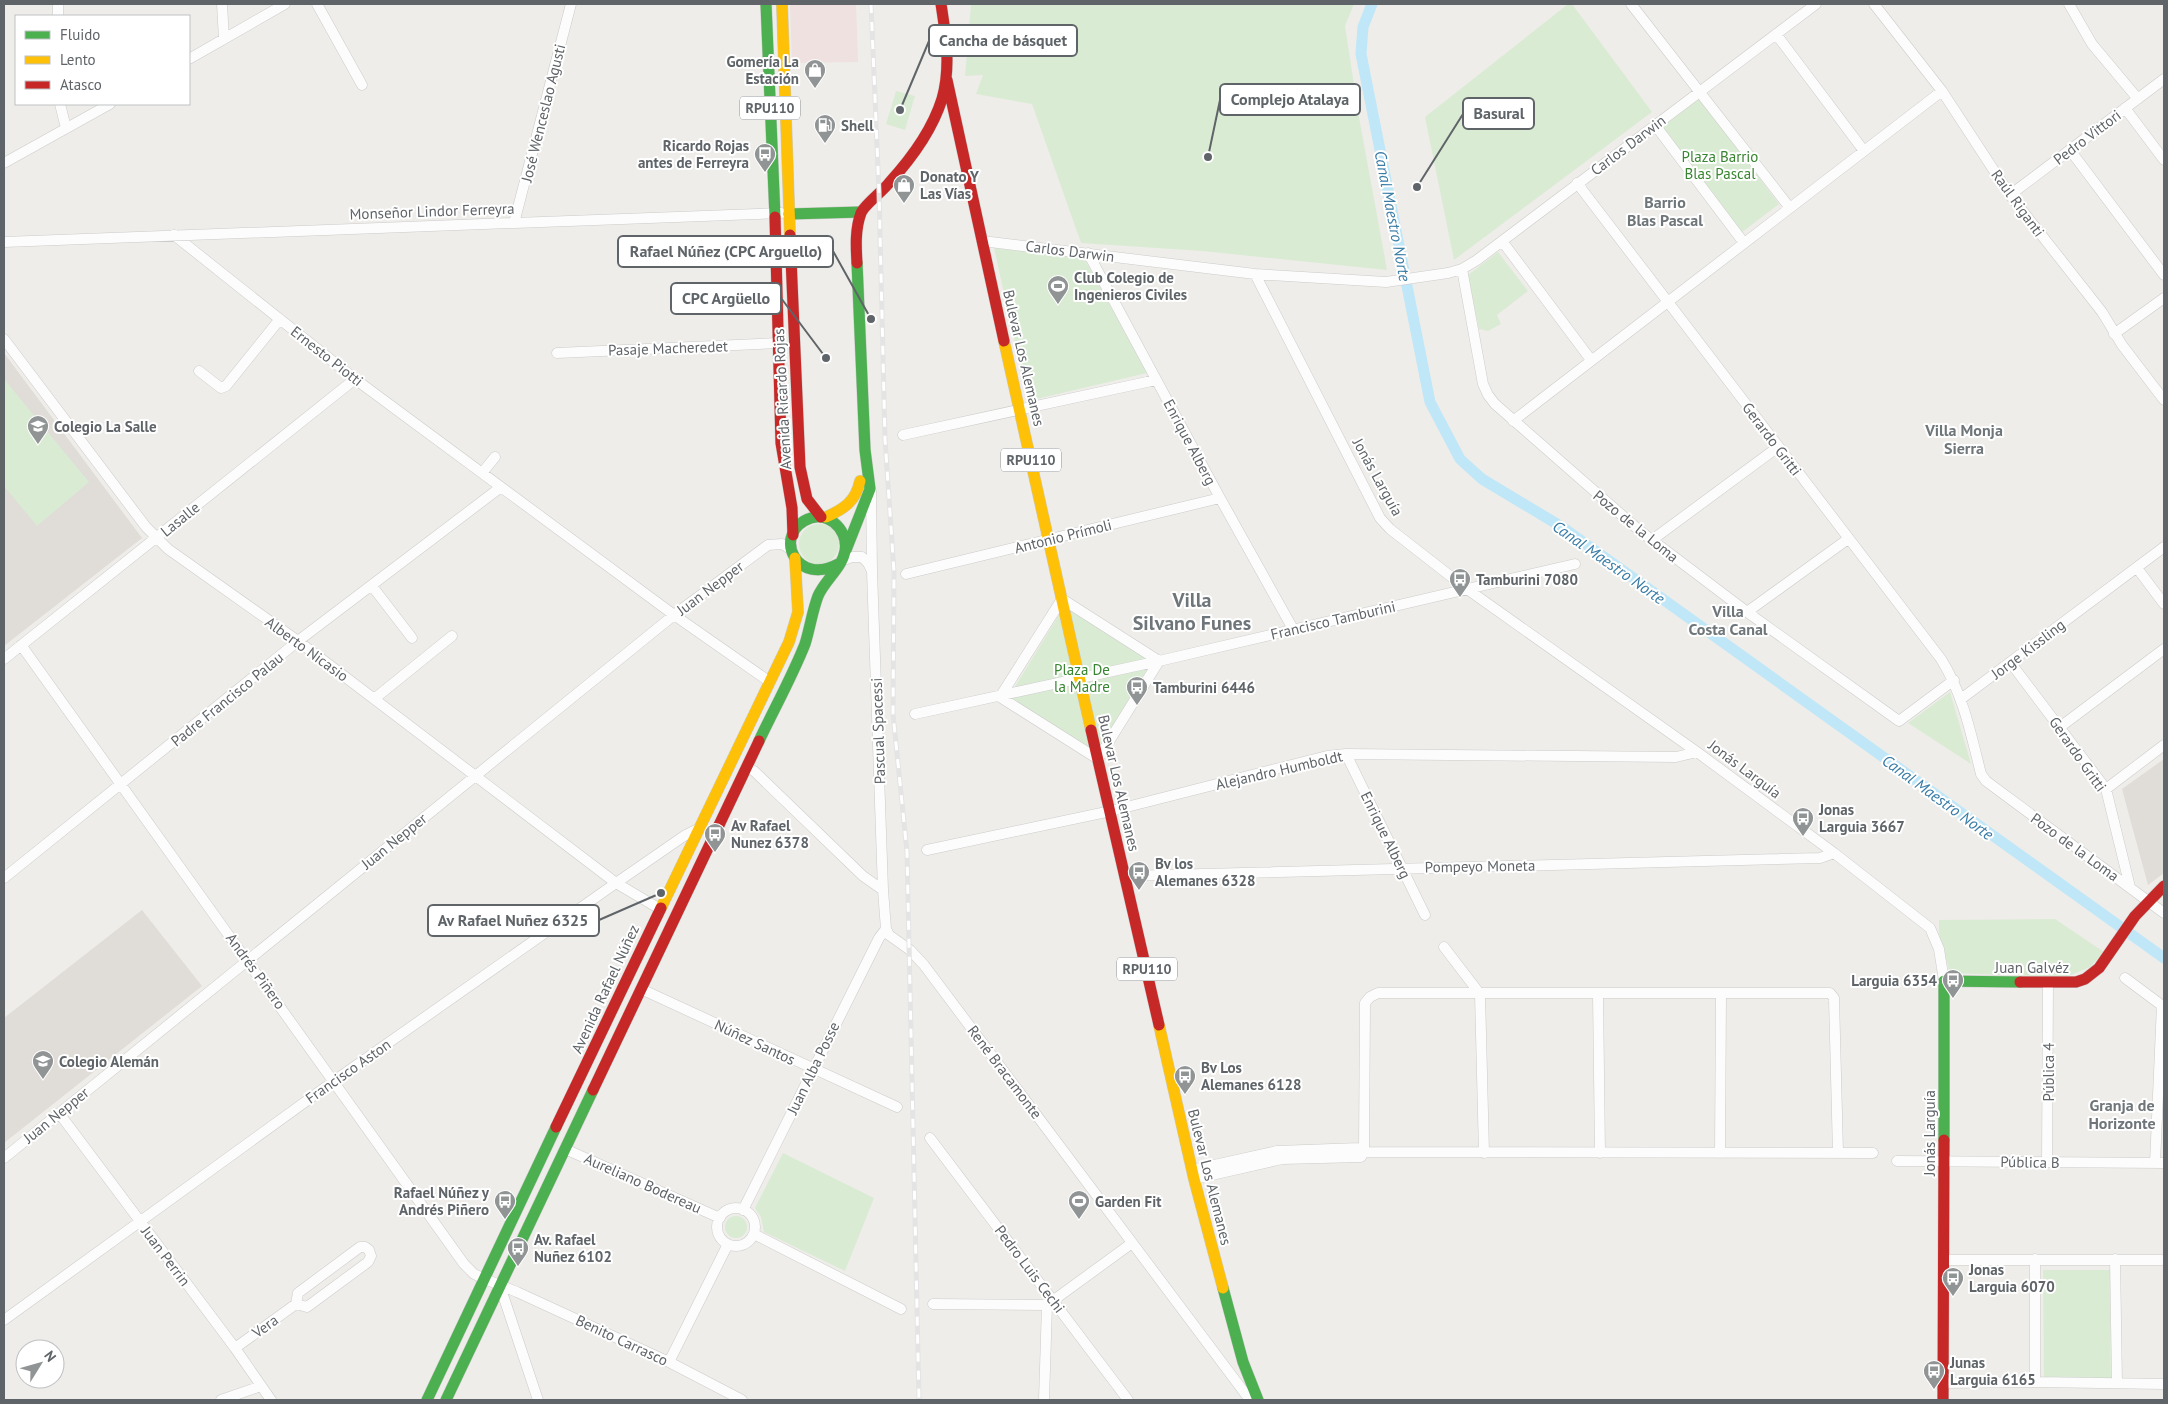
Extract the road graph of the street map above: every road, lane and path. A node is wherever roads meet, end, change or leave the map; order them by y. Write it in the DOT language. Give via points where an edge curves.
graph roads {
  1 [pos="222,4"];
  2 [pos="285,4"];
  3 [pos="317,4"];
  4 [pos="571,4"];
  5 [pos="766,4"];
  6 [pos="782,4"];
  7 [pos="941,4"];
  8 [pos="953,4"];
  9 [pos="1631,4"];
  10 [pos="1816,4"];
  11 [pos="1874,4"];
  12 [pos="2068,4"];
  13 [pos="945,25"];
  14 [pos="1776,34"];
  15 [pos="224,39"];
  16 [pos="190,58"];
  17 [pos="2164,79"];
  18 [pos="946,80"];
  19 [pos="362,85"];
  20 [pos="1700,91"];
  21 [pos="1942,91"];
  22 [pos="2138,99"];
  23 [pos="60,105"];
  24 [pos="108,105"];
  25 [pos="2125,108"];
  26 [pos="1655,125"];
  27 [pos="929,127"];
  28 [pos="66,128"];
  29 [pos="959,137"];
  30 [pos="2070,150"];
  31 [pos="1864,151"];
  32 [pos="2164,160"];
  33 [pos="4,163"];
  34 [pos="1577,183"];
  35 [pos="2010,195"];
  36 [pos="1790,208"];
  37 [pos="834,212"];
  38 [pos="861,212"];
  39 [pos="776,213"];
  40 [pos="789,214"];
  41 [pos="514,223"];
  42 [pos="174,235"];
  43 [pos="856,241"];
  44 [pos="982,241"];
  45 [pos="1502,241"];
  46 [pos="4,242"];
  47 [pos="1744,243"];
  48 [pos="1088,253"];
  49 [pos="1462,269"];
  50 [pos="1256,274"];
  51 [pos="2164,275"];
  52 [pos="2164,298"];
  53 [pos="1668,302"];
  54 [pos="280,319"];
  55 [pos="2114,334"];
  56 [pos="4,339"];
  57 [pos="778,344"];
  58 [pos="557,353"];
  59 [pos="1591,360"];
  60 [pos="199,371"];
  61 [pos="355,378"];
  62 [pos="1156,380"];
  63 [pos="2164,400"];
  64 [pos="1020,411"];
  65 [pos="1513,421"];
  66 [pos="903,435"];
  67 [pos="1778,446"];
  68 [pos="865,450"];
  69 [pos="495,457"];
  70 [pos="482,473"];
  71 [pos="870,482"];
  72 [pos="501,487"];
  73 [pos="1220,498"];
  74 [pos="823,517"];
  75 [pos="792,535"];
  76 [pos="157,538"];
  77 [pos="1848,539"];
  78 [pos="1049,540"];
  79 [pos="1652,540"];
  80 [pos="2164,547"];
  81 [pos="846,550"];
  82 [pos="794,554"];
  83 [pos="840,562"];
  84 [pos="1574,564"];
  85 [pos="2137,568"];
  86 [pos="872,572"];
  87 [pos="906,574"];
  88 [pos="372,586"];
  89 [pos="1467,589"];
  90 [pos="1062,599"];
  91 [pos="2164,604"];
  92 [pos="1747,612"];
  93 [pos="674,615"];
  94 [pos="1293,629"];
  95 [pos="452,636"];
  96 [pos="412,638"];
  97 [pos="298,641"];
  98 [pos="22,645"];
  99 [pos="2164,648"];
  100 [pos="4,659"];
  101 [pos="1159,661"];
  102 [pos="2010,662"];
  103 [pos="1078,679"];
  104 [pos="1954,680"];
  105 [pos="770,682"];
  106 [pos="1000,697"];
  107 [pos="1961,699"];
  108 [pos="374,700"];
  109 [pos="915,714"];
  110 [pos="2060,727"];
  111 [pos="2164,745"];
  112 [pos="1697,752"];
  113 [pos="1346,754"];
  114 [pos="1098,758"];
  115 [pos="747,767"];
  116 [pos="475,776"];
  117 [pos="121,784"];
  118 [pos="2106,789"];
  119 [pos="1111,811"];
  120 [pos="698,829"];
  121 [pos="927,850"];
  122 [pos="1834,853"];
  123 [pos="1402,868"];
  124 [pos="1126,876"];
  125 [pos="4,878"];
  126 [pos="616,883"];
  127 [pos="2164,886"];
  128 [pos="2130,887"];
  129 [pos="669,889"];
  130 [pos="883,890"];
  131 [pos="2148,900"];
  132 [pos="660,909"];
  133 [pos="2164,913"];
  134 [pos="1425,915"];
  135 [pos="886,929"];
  136 [pos="1444,948"];
  137 [pos="248,959"];
  138 [pos="2125,978"];
  139 [pos="1944,981"];
  140 [pos="2048,983"];
  141 [pos="641,989"];
  142 [pos="1721,993"];
  143 [pos="1480,994"];
  144 [pos="1598,994"];
  145 [pos="2163,1006"];
  146 [pos="813,1068"];
  147 [pos="334,1081"];
  148 [pos="897,1107"];
  149 [pos="60,1113"];
  150 [pos="930,1138"];
  151 [pos="565,1149"];
  152 [pos="1364,1152"];
  153 [pos="1484,1153"];
  154 [pos="1600,1153"];
  155 [pos="1720,1153"];
  156 [pos="1873,1153"];
  157 [pos="1838,1154"];
  158 [pos="4,1158"];
  159 [pos="1944,1160"];
  160 [pos="1897,1161"];
  161 [pos="2047,1162"];
  162 [pos="2160,1163"];
  163 [pos="1193,1175"];
  164 [pos="743,1210"];
  165 [pos="720,1218"];
  166 [pos="140,1221"];
  167 [pos="754,1234"];
  168 [pos="1132,1242"];
  169 [pos="502,1243"];
  170 [pos="728,1244"];
  171 [pos="2115,1259"];
  172 [pos="1944,1260"];
  173 [pos="2035,1260"];
  174 [pos="2164,1260"];
  175 [pos="485,1279"];
  176 [pos="499,1285"];
  177 [pos="1051,1303"];
  178 [pos="296,1304"];
  179 [pos="934,1304"];
  180 [pos="901,1309"];
  181 [pos="4,1320"];
  182 [pos="483,1323"];
  183 [pos="235,1348"];
  184 [pos="669,1362"];
  185 [pos="2034,1382"];
  186 [pos="1942,1383"];
  187 [pos="2117,1383"];
  188 [pos="2164,1384"];
  189 [pos="261,1386"];
  190 [pos="221,1400"];
  191 [pos="271,1400"];
  192 [pos="427,1400"];
  193 [pos="446,1400"];
  194 [pos="538,1400"];
  195 [pos="742,1400"];
  196 [pos="1044,1400"];
  197 [pos="1128,1400"];
  198 [pos="1250,1400"];
  199 [pos="1258,1400"];
  200 [pos="1943,1400"];
  1 -- 15 [label="street"];
  2 -- 15 [label="street"];
  3 -- 19 [label="street"];
  4 -- 41 [label="street, José Wenceslao Agusti"];
  5 -- 39 [label="main road, Avenida Ricardo Rojas / RPU110"];
  6 -- 40 [label="main road, Avenida Ricardo Rojas / RPU110"];
  7 -- 13 [label="main road"];
  8 -- 13 [label="main road"];
  9 -- 20 [label="street"];
  10 -- 14 [label="street, Carlos Darwin"];
  11 -- 21 [label="street, Raúl Riganti"];
  12 -- 22 [label="street" via="2092,44"];
  13 -- 18 [label="main road"];
  14 -- 20 [label="street, Carlos Darwin"];
  14 -- 31 [label="street"];
  15 -- 16 [label="street"];
  17 -- 22 [label="street, Pedro Vittori"];
  18 -- 27 [label="main road"];
  18 -- 29 [label="main road, Bulevar Los Alemanes / RPU110"];
  20 -- 26 [label="street, Carlos Darwin"];
  20 -- 36 [label="street"];
  21 -- 31 [label="street"];
  21 -- 35 [label="street, Raúl Riganti"];
  22 -- 25 [label="street, Pedro Vittori"];
  23 -- 28 [label="street"];
  24 -- 28 [label="street"];
  25 -- 30 [label="street, Pedro Vittori"];
  25 -- 32 [label="street"];
  26 -- 34 [label="street, Carlos Darwin"];
  26 -- 47 [label="street"];
  27 -- 29 [label="main road" via="944,119"];
  27 -- 38 [label="main road" via="911,156"];
  28 -- 33 [label="street"];
  29 -- 44 [label="main road, Bulevar Los Alemanes / RPU110"];
  30 -- 35 [label="street, Pedro Vittori"];
  30 -- 51 [label="street"];
  31 -- 36 [label="street"];
  34 -- 45 [label="street, Carlos Darwin"];
  34 -- 53 [label="street, Gerardo Gritti"];
  35 -- 55 [label="street, Raúl Riganti" via="2102,312"];
  36 -- 47 [label="street"];
  37 -- 38 [label="main road, Monseñor Lindor Ferreyra"];
  37 -- 40 [label="main road, Monseñor Lindor Ferreyra"];
  37 -- 43 [label="main road"];
  38 -- 43 [label="main road"];
  39 -- 40 [label="street, Monseñor Lindor Ferreyra"];
  39 -- 41 [label="street, Monseñor Lindor Ferreyra"];
  39 -- 57 [label="main road, Avenida Ricardo Rojas / RPU110"];
  40 -- 74 [label="main road, Avenida Ricardo Rojas / RPU110" via="800,467 807,499"];
  41 -- 42 [label="street, Monseñor Lindor Ferreyra"];
  42 -- 46 [label="street, Monseñor Lindor Ferreyra"];
  42 -- 54 [label="street, Ernesto Piotti"];
  43 -- 68 [label="main road"];
  44 -- 48 [label="street, Carlos Darwin"];
  44 -- 64 [label="main road, Bulevar Los Alemanes / RPU110"];
  45 -- 49 [label="street, Carlos Darwin"];
  45 -- 59 [label="street"];
  47 -- 53 [label="street"];
  48 -- 50 [label="street, Carlos Darwin"];
  48 -- 62 [label="street, Enrique Alberg"];
  49 -- 50 [label="street, Carlos Darwin" via="1386,282"];
  49 -- 65 [label="street, Pozo de la Loma" via="1483,384 1491,400"];
  50 -- 89 [label="street, Jonás Larguía" via="1380,518"];
  52 -- 55 [label="street"];
  53 -- 59 [label="street"];
  53 -- 67 [label="street, Gerardo Gritti"];
  54 -- 60 [label="street" via="226,386 221,388"];
  54 -- 61 [label="street, Ernesto Piotti"];
  55 -- 63 [label="street, Raúl Riganti"];
  56 -- 76 [label="street, Alberto Nicasio"];
  57 -- 58 [label="street, Pasaje Macheredet"];
  57 -- 75 [label="main road, Avenida Ricardo Rojas / RPU110" via="781,443 792,508"];
  59 -- 65 [label="street"];
  61 -- 70 [label="street, Ernesto Piotti"];
  61 -- 76 [label="street, Lasalle"];
  62 -- 64 [label="street"];
  62 -- 73 [label="street, Enrique Alberg"];
  64 -- 66 [label="street"];
  64 -- 78 [label="main road, Bulevar Los Alemanes / RPU110"];
  65 -- 79 [label="street, Pozo de la Loma"];
  67 -- 77 [label="street, Gerardo Gritti"];
  67 -- 79 [label="street"];
  68 -- 71 [label="main road"];
  68 -- 74 [label="main road" via="857,496 850,506"];
  69 -- 70 [label="street"];
  70 -- 72 [label="street, Ernesto Piotti"];
  71 -- 81 [label="main road"];
  71 -- 86 [label="street, Pascual Spacessi"];
  72 -- 88 [label="street, Padre Francisco Palau"];
  72 -- 93 [label="street"];
  73 -- 78 [label="street, Antonio Prímoli"];
  73 -- 94 [label="street, Enrique Alberg"];
  74 -- 75 [label="main road" via="804,521"];
  74 -- 81 [label="main road, RPU110" via="841,527 846,538"];
  75 -- 82 [label="main road, Avenida Rafael Núñez / RPU110"];
  76 -- 97 [label="street, Alberto Nicasio"];
  76 -- 98 [label="street, Lasalle"];
  77 -- 92 [label="street"];
  77 -- 104 [label="street, Gerardo Gritti"];
  78 -- 87 [label="street, Antonio Prímoli"];
  78 -- 90 [label="main road, Bulevar Los Alemanes / RPU110"];
  79 -- 92 [label="street, Pozo de la Loma"];
  80 -- 85 [label="street, Jorge Kissling"];
  81 -- 83 [label="main road"];
  82 -- 83 [label="main road" via="807,569 816,572 826,571"];
  82 -- 93 [label="street, Juan Nepper" via="782,544 768,546"];
  82 -- 105 [label="main road, Avenida Rafael Núñez" via="797,619"];
  83 -- 86 [label="street" via="862,557"];
  83 -- 115 [label="main road" via="819,593 805,641"];
  84 -- 89 [label="street, Francisco Tamburini"];
  85 -- 91 [label="street"];
  85 -- 102 [label="street, Jorge Kissling"];
  86 -- 130 [label="street, Pascual Spacessi"];
  88 -- 96 [label="street"];
  88 -- 97 [label="street, Padre Francisco Palau"];
  89 -- 94 [label="street, Francisco Tamburini"];
  89 -- 112 [label="street, Jonás Larguía"];
  90 -- 101 [label="street"];
  90 -- 103 [label="main road, Bulevar Los Alemanes / RPU110"];
  90 -- 106 [label="street"];
  92 -- 104 [label="street, Pozo de la Loma" via="1898,721"];
  93 -- 105 [label="street"];
  93 -- 116 [label="street, Juan Nepper"];
  94 -- 101 [label="street, Francisco Tamburini"];
  95 -- 108 [label="street"];
  97 -- 108 [label="street, Alberto Nicasio"];
  97 -- 117 [label="street, Padre Francisco Palau"];
  98 -- 100 [label="street, Lasalle"];
  98 -- 117 [label="street, Andrés Piñero"];
  99 -- 110 [label="street"];
  101 -- 103 [label="street, Francisco Tamburini"];
  101 -- 114 [label="street"];
  102 -- 107 [label="street, Jorge Kissling"];
  102 -- 110 [label="street, Gerardo Gritti"];
  103 -- 106 [label="street, Francisco Tamburini"];
  103 -- 114 [label="main road, Bulevar Los Alemanes / RPU110"];
  104 -- 107 [label="street, Gerardo Gritti"];
  105 -- 120 [label="main road, Avenida Rafael Núñez"];
  106 -- 109 [label="street, Francisco Tamburini"];
  106 -- 114 [label="street"];
  107 -- 128 [label="street, Pozo de la Loma" via="1981,774 1986,781"];
  108 -- 116 [label="street, Alberto Nicasio"];
  110 -- 118 [label="street, Gerardo Gritti"];
  111 -- 118 [label="street"];
  112 -- 113 [label="street, Alejandro Humboldt" via="1676,758"];
  112 -- 122 [label="street, Jonás Larguía"];
  113 -- 119 [label="street, Alejandro Humboldt" via="1327,756"];
  113 -- 123 [label="street, Enrique Alberg"];
  114 -- 119 [label="main road, Bulevar Los Alemanes / RPU110"];
  115 -- 130 [label="street" via="863,876"];
  115 -- 141 [label="main road"];
  116 -- 126 [label="street, Alberto Nicasio"];
  116 -- 137 [label="street, Juan Nepper"];
  117 -- 125 [label="street, Padre Francisco Palau"];
  117 -- 137 [label="street, Andrés Piñero"];
  118 -- 128 [label="street, Gerardo Gritti"];
  119 -- 121 [label="street, Alejandro Humboldt"];
  119 -- 124 [label="main road, Bulevar Los Alemanes / RPU110"];
  120 -- 126 [label="street, Francisco Aston"];
  120 -- 129 [label="main road, Avenida Rafael Núñez"];
  122 -- 123 [label="street, Pompeyo Moneta" via="1820,858"];
  122 -- 139 [label="street, Jonás Larguía" via="1930,928 1939,949"];
  123 -- 124 [label="street, Pompeyo Moneta"];
  123 -- 134 [label="street, Enrique Alberg"];
  124 -- 163 [label="main road, Bulevar Los Alemanes / RPU110"];
  126 -- 132 [label="street, Alberto Nicasio"];
  126 -- 147 [label="street, Francisco Aston"];
  127 -- 131 [label="main road, Juan Galvéz"];
  128 -- 131 [label="street, Pozo de la Loma"];
  129 -- 132 [label="main road, Avenida Rafael Núñez"];
  129 -- 141 [label="main road" via="668,903 635,973 634,981"];
  130 -- 135 [label="street"];
  131 -- 133 [label="street, Pozo de la Loma"];
  131 -- 140 [label="main road, Juan Galvéz" via="2093,974 2076,982"];
  132 -- 169 [label="main road, Avenida Rafael Núñez"];
  135 -- 146 [label="street, Juan Alba Posse"];
  135 -- 168 [label="street, René Bracamonte" via="924,965"];
  136 -- 143 [label="street"];
  137 -- 147 [label="street, Andrés Piñero"];
  137 -- 149 [label="street, Juan Nepper"];
  138 -- 145 [label="street"];
  139 -- 140 [label="main road, Juan Galvéz"];
  139 -- 159 [label="main road, Jonás Larguía"];
  140 -- 161 [label="street, Pública 4"];
  141 -- 146 [label="street, Núñez Santos"];
  141 -- 151 [label="main road"];
  142 -- 144 [label="street"];
  142 -- 155 [label="street"];
  142 -- 157 [label="street" via="1824,992 1834,998"];
  143 -- 144 [label="street"];
  143 -- 152 [label="street" via="1378,993 1365,1003"];
  143 -- 153 [label="street"];
  144 -- 154 [label="street"];
  145 -- 162 [label="street"];
  146 -- 148 [label="street, Núñez Santos"];
  146 -- 164 [label="street, Juan Alba Posse"];
  147 -- 166 [label="street, Francisco Aston"];
  147 -- 175 [label="street, Andrés Piñero" via="464,1264"];
  149 -- 158 [label="street, Juan Nepper"];
  149 -- 166 [label="street, Juan Perrin"];
  150 -- 177 [label="street, Pedro Luis Cechi"];
  151 -- 165 [label="street, Aureliano Bodereau"];
  151 -- 176 [label="main road"];
  152 -- 153 [label="street"];
  152 -- 163 [label="street" via="1361,1157 1282,1159"];
  153 -- 154 [label="street"];
  154 -- 155 [label="street"];
  155 -- 157 [label="street"];
  156 -- 157 [label="street"];
  159 -- 160 [label="street, Pública B"];
  159 -- 161 [label="street, Pública B"];
  159 -- 172 [label="main road, Jonás Larguía"];
  161 -- 162 [label="street, Pública B"];
  163 -- 199 [label="main road, Bulevar Los Alemanes / RPU110" via="1243,1362"];
  164 -- 165 [label="street" via="728,1210"];
  164 -- 167 [label="street" via="753,1220"];
  165 -- 170 [label="street" via="718,1233"];
  166 -- 181 [label="street, Francisco Aston"];
  166 -- 183 [label="street, Juan Perrin"];
  167 -- 170 [label="street" via="745,1244"];
  167 -- 180 [label="street"];
  168 -- 177 [label="street"];
  168 -- 198 [label="street, René Bracamonte"];
  169 -- 175 [label="main road, Avenida Rafael Núñez"];
  169 -- 176 [label="main road" via="506,1253 495,1278"];
  170 -- 184 [label="street"];
  171 -- 173 [label="street"];
  171 -- 174 [label="street"];
  171 -- 187 [label="street"];
  172 -- 173 [label="street"];
  172 -- 186 [label="main road, Jonás Larguía"];
  173 -- 185 [label="street"];
  175 -- 176 [label="street, Andrés Piñero"];
  175 -- 182 [label="main road" via="489,1288 479,1315"];
  175 -- 192 [label="main road, Avenida Rafael Núñez"];
  176 -- 182 [label="main road"];
  176 -- 184 [label="street, Benito Carrasco"];
  176 -- 194 [label="street"];
  177 -- 179 [label="street"];
  177 -- 196 [label="street"];
  177 -- 197 [label="street, Pedro Luis Cechi"];
  178 -- 178 [label="street" via="307,1307 368,1262 369,1250 360,1247 298,1294"];
  178 -- 183 [label="street, Vera"];
  182 -- 193 [label="main road"];
  183 -- 189 [label="street, Juan Perrin"];
  184 -- 195 [label="street, Benito Carrasco"];
  185 -- 186 [label="street"];
  185 -- 187 [label="street"];
  186 -- 200 [label="main road, Jonás Larguía"];
  187 -- 188 [label="street"];
  189 -- 190 [label="street"];
  189 -- 191 [label="street, Juan Perrin"];
}
